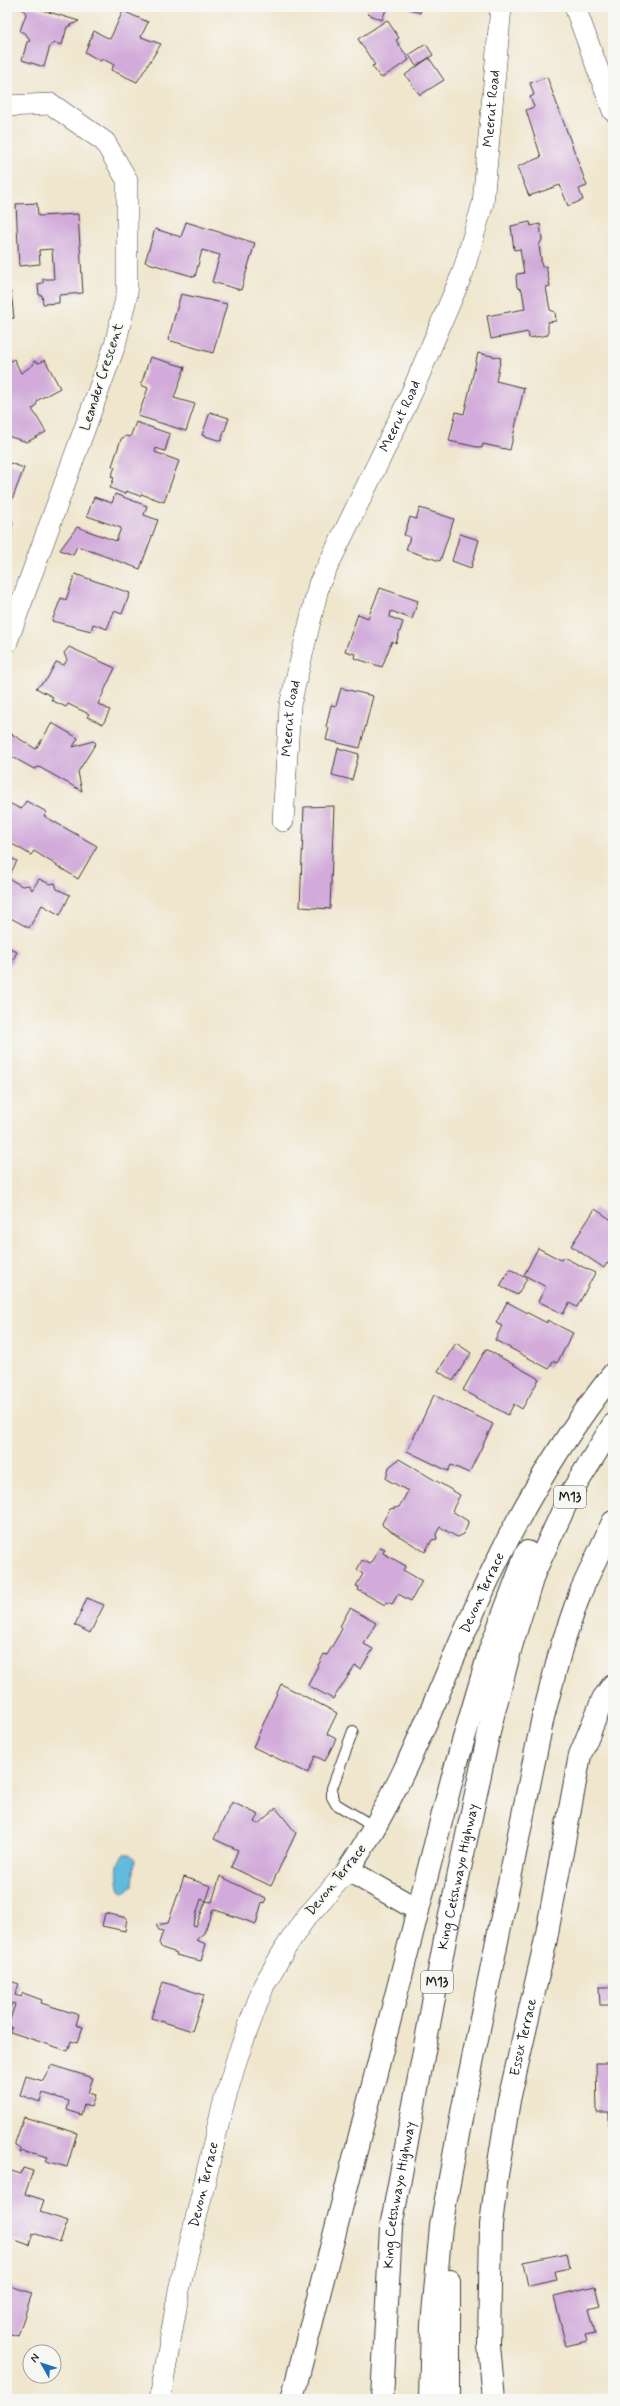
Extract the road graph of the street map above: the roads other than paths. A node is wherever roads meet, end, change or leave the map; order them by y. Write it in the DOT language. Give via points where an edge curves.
graph roads {
  1 [pos="501,7"];
  2 [pos="576,7"];
  3 [pos="7,106"];
  4 [pos="613,111"];
  5 [pos="7,642"];
  6 [pos="284,821"];
  7 [pos="613,1374"];
  8 [pos="613,1421"];
  9 [pos="613,1425"];
  10 [pos="613,1522"];
  11 [pos="613,1685"];
  12 [pos="354,1731"];
  13 [pos="376,1828"];
  14 [pos="348,1870"];
  15 [pos="418,1910"];
  16 [pos="449,2188"];
  17 [pos="160,2399"];
  18 [pos="292,2399"];
  19 [pos="382,2399"];
  20 [pos="430,2399"];
  21 [pos="449,2399"];
  22 [pos="494,2399"];
  1 -- 6 [label="street, Meerut Road" via="483,203 463,272 408,401 319,584 290,705"];
  2 -- 4 [label="street"];
  3 -- 5 [label="street, Leander Crescent" via="51,104 105,142 127,180 128,221 126,294 115,345"];
  7 -- 13 [label="main road, Devon Terrace" via="590,1403 546,1472 497,1560"];
  8 -- 15 [label="main road" via="595,1439 564,1485 523,1559 487,1657"];
  9 -- 19 [label="main road, King Cetshwayo Highway / M13" via="572,1493 534,1573 491,1722 445,1941 391,2227"];
  10 -- 16 [label="main road" via="580,1593 562,1645 543,1717"];
  11 -- 22 [label="main road, Essex Terrace" via="603,1699 580,1755 545,1944 509,2100 496,2175 489,2345"];
  12 -- 13 [label="lane" via="332,1788 332,1797 336,1804"];
  13 -- 14 [label="main road, Devon Terrace"];
  14 -- 15 [label="main road"];
  14 -- 17 [label="street, Devon Terrace" via="304,1920 286,1947 264,1985 237,2058 182,2274"];
  15 -- 18 [label="main road"];
  16 -- 20 [label="main road" via="436,2264"];
  16 -- 21 [label="main road"];
}
